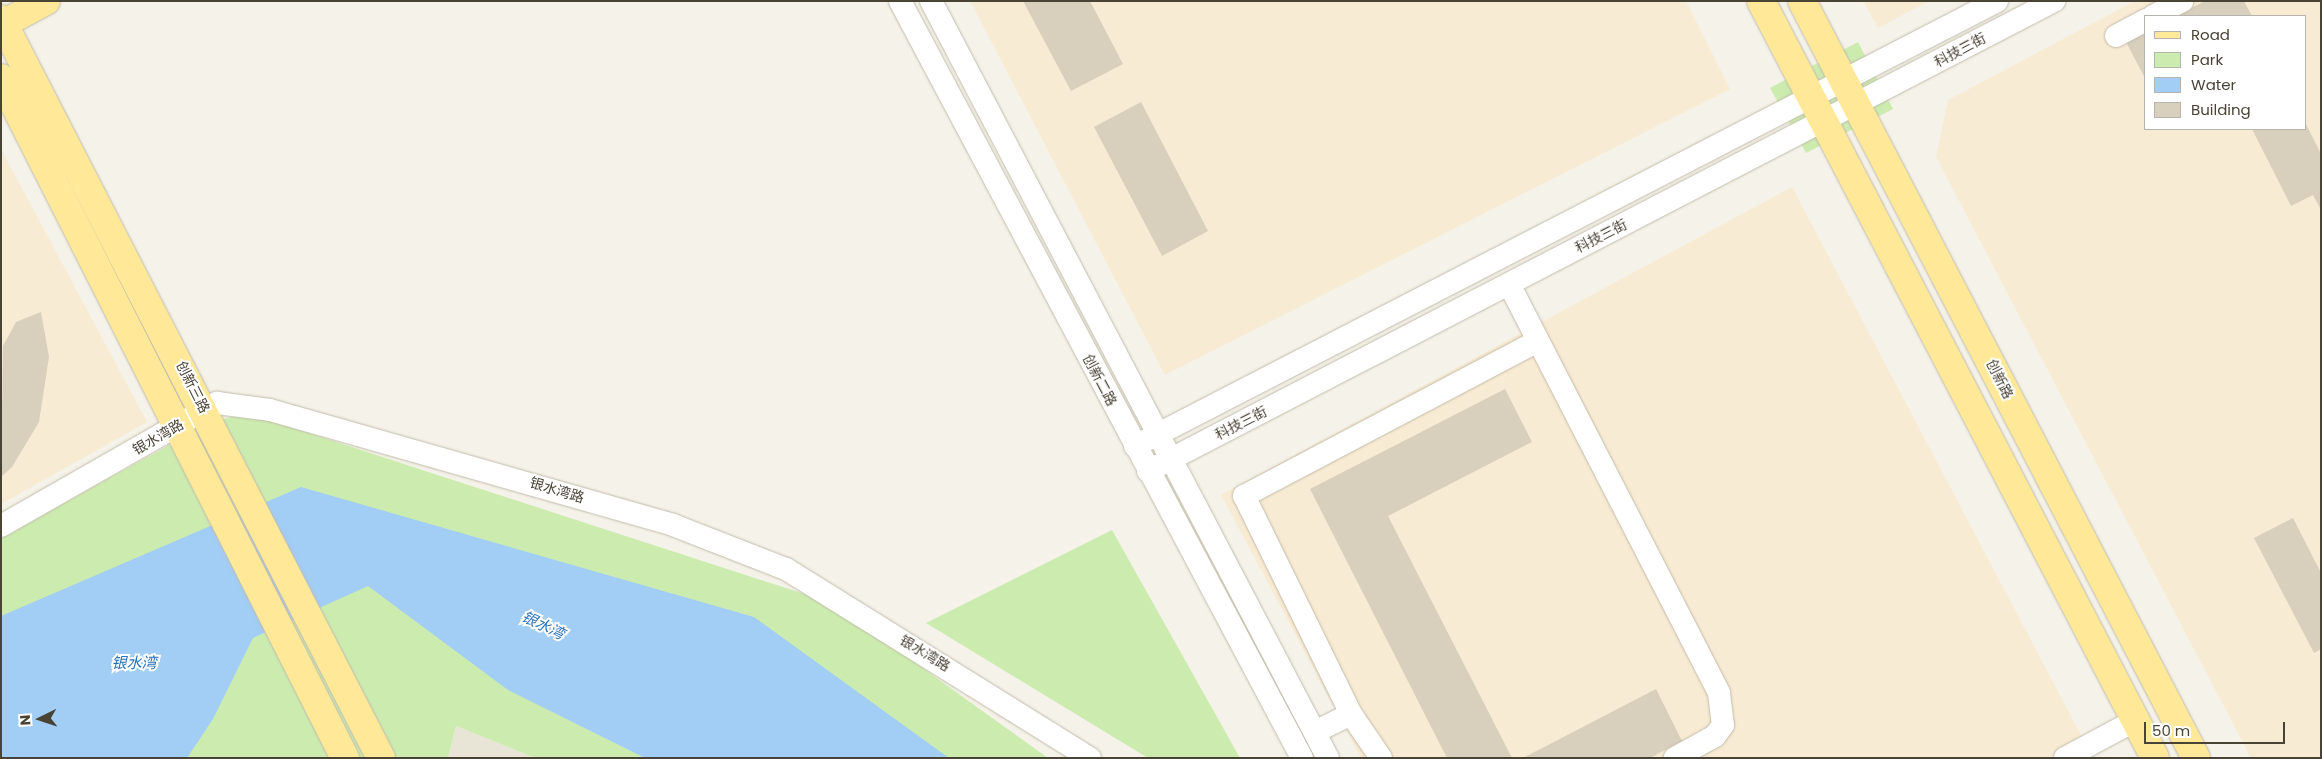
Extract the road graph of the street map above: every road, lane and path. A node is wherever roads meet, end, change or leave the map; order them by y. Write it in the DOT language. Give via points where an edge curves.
graph roads {
  1 [pos="46,1"];
  2 [pos="900,1"];
  3 [pos="931,1"];
  4 [pos="1761,1"];
  5 [pos="1802,1"];
  6 [pos="1997,1"];
  7 [pos="2054,1"];
  8 [pos="2182,1"];
  9 [pos="2155,15"];
  10 [pos="2144,21"];
  11 [pos="2,22"];
  12 [pos="2116,36"];
  13 [pos="1,78"];
  14 [pos="1844,80"];
  15 [pos="1856,104"];
  16 [pos="1817,109"];
  17 [pos="1509,284"];
  18 [pos="1538,341"];
  19 [pos="205,410"];
  20 [pos="177,425"];
  21 [pos="1159,434"];
  22 [pos="1135,446"];
  23 [pos="1172,458"];
  24 [pos="1148,471"];
  25 [pos="1,526"];
  26 [pos="1351,714"];
  27 [pos="2136,720"];
  28 [pos="1315,732"];
  29 [pos="344,758"];
  30 [pos="381,758"];
  31 [pos="1090,758"];
  32 [pos="1302,758"];
  33 [pos="1328,758"];
  34 [pos="1381,758"];
  35 [pos="1675,758"];
  36 [pos="2065,758"];
  37 [pos="2155,758"];
  38 [pos="2196,758"];
  1 -- 11 [label="main road"];
  2 -- 22 [label="street, 创新二路"];
  3 -- 21 [label="street, 创新二路"];
  4 -- 16 [label="main road"];
  5 -- 14 [label="main road, 创新路"];
  6 -- 14 [label="street, 科技三街"];
  7 -- 15 [label="street, 科技三街"];
  8 -- 9 [label="street"];
  10 -- 12 [label="street"];
  11 -- 19 [label="main road, 创新三路"];
  13 -- 20 [label="main road"];
  14 -- 15 [label="main road, 创新路"];
  14 -- 16 [label="street, 科技三街"];
  15 -- 16 [label="street, 科技三街"];
  15 -- 38 [label="main road, 创新路"];
  16 -- 17 [label="street, 科技三街"];
  16 -- 21 [label="street, 科技三街"];
  16 -- 27 [label="main road"];
  17 -- 18 [label="street"];
  17 -- 23 [label="street, 科技三街"];
  18 -- 26 [label="street" via="1244,496"];
  18 -- 35 [label="street" via="1718,692 1723,725 1715,736"];
  19 -- 20 [label="street, 银水湾路"];
  19 -- 30 [label="main road, 创新三路"];
  19 -- 31 [label="street, 银水湾路" via="217,403 270,410 460,461 673,525 786,569"];
  20 -- 25 [label="street, 银水湾路"];
  20 -- 29 [label="main road"];
  21 -- 22 [label="street, 科技三街"];
  21 -- 23 [label="street, 创新二路"];
  22 -- 24 [label="street, 创新二路"];
  23 -- 24 [label="street, 科技三街"];
  23 -- 28 [label="street, 创新二路"];
  24 -- 32 [label="street, 创新二路"];
  26 -- 28 [label="street"];
  26 -- 34 [label="street"];
  27 -- 36 [label="street"];
  27 -- 37 [label="main road"];
  28 -- 33 [label="street, 创新二路"];
}
